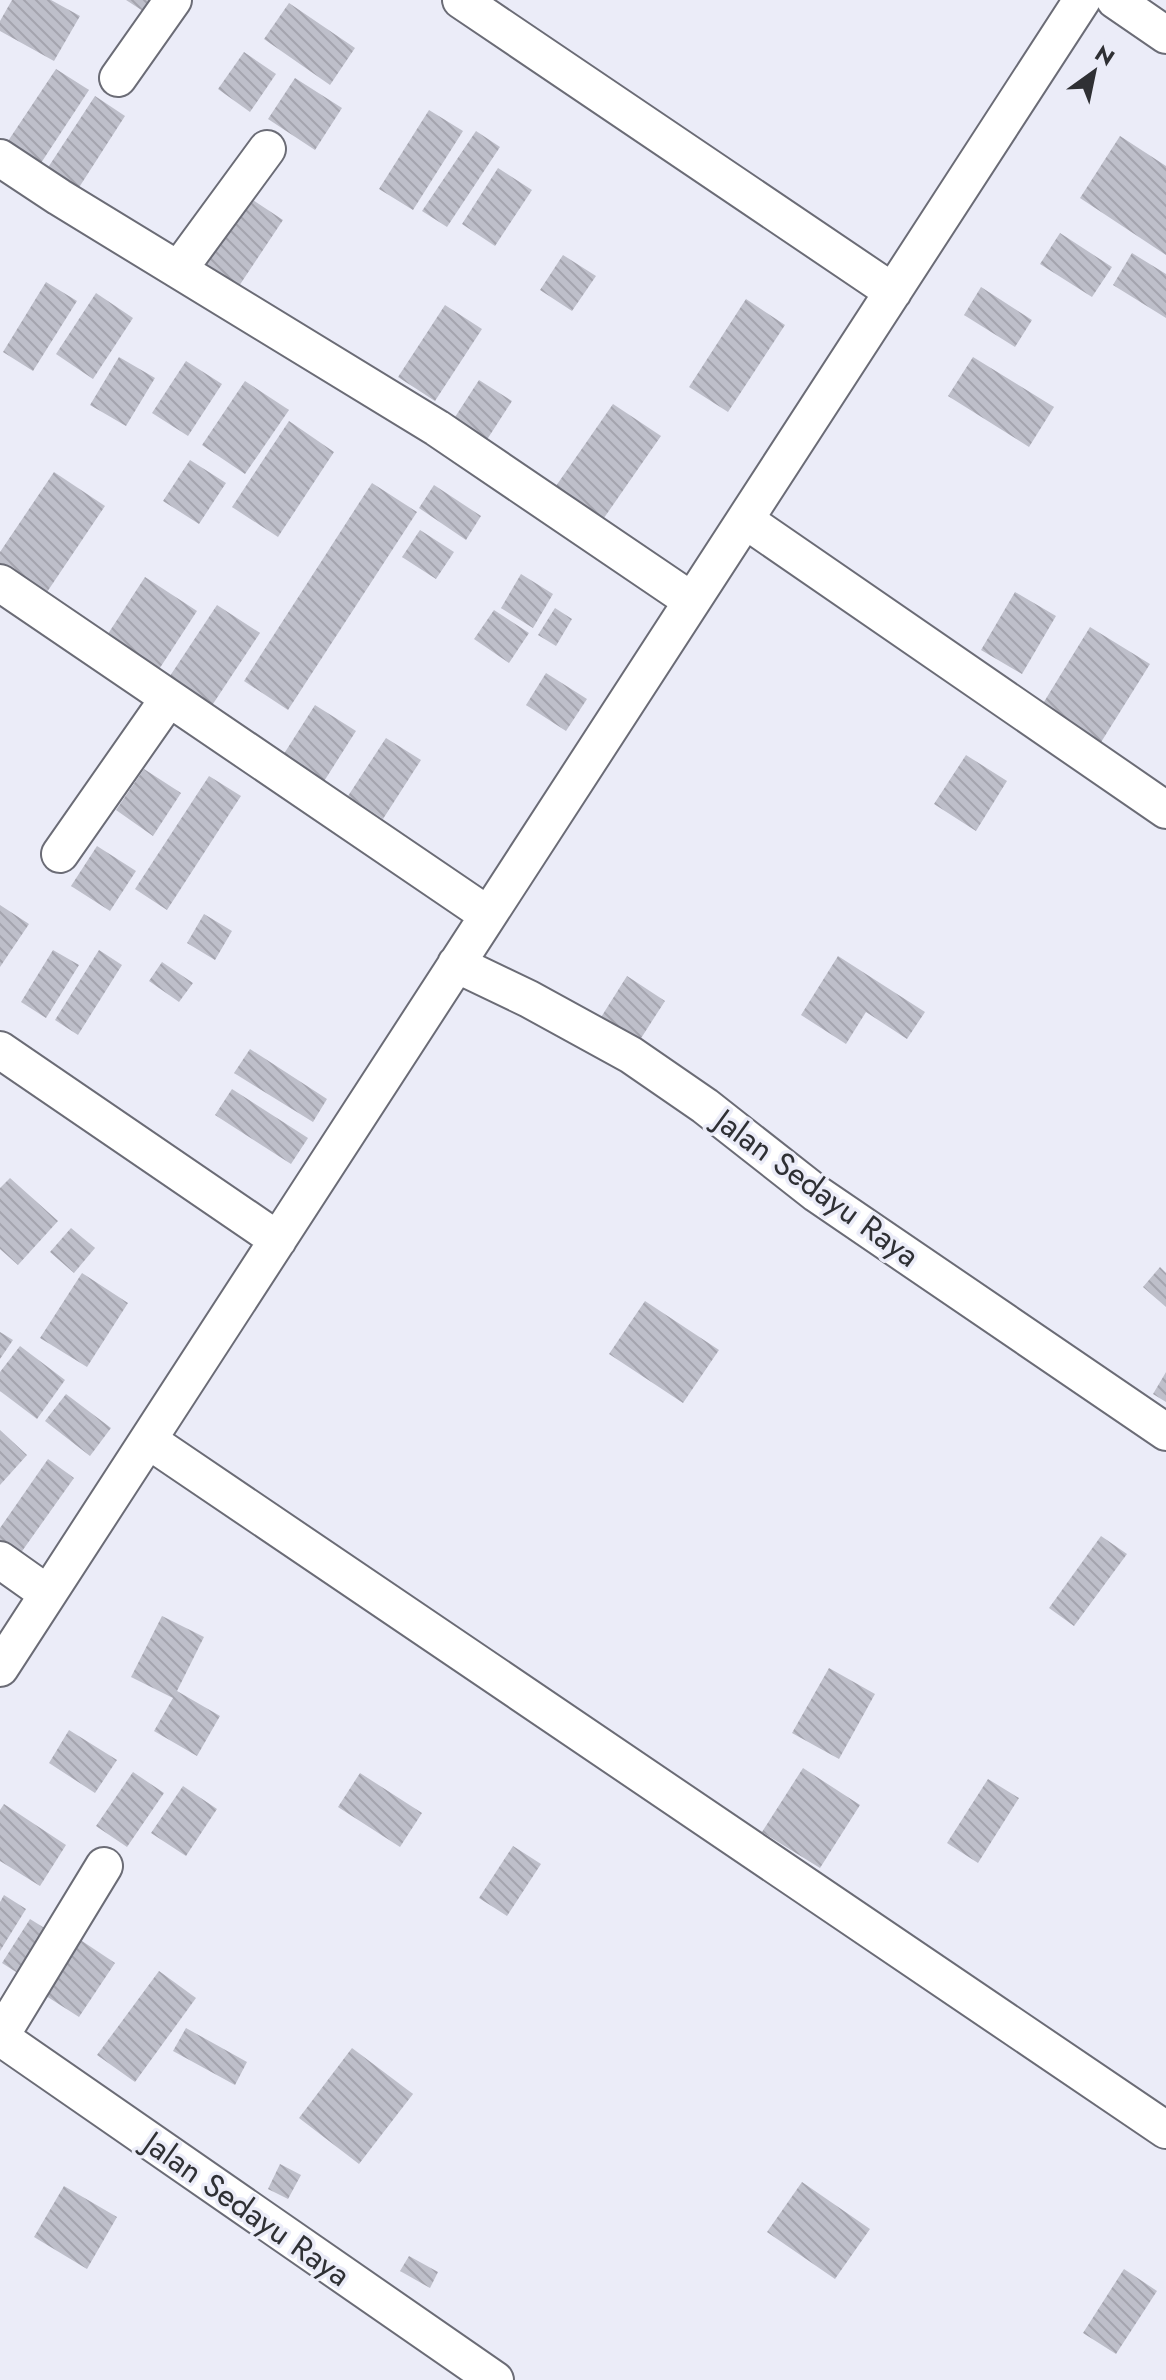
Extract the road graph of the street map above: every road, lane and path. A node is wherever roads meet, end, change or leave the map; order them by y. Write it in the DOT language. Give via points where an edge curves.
graph roads {
  1 [pos="173,0"];
  2 [pos="461,0"];
  3 [pos="1082,0"];
  4 [pos="1115,0"];
  5 [pos="1166,35"];
  6 [pos="118,78"];
  7 [pos="267,149"];
  8 [pos="0,158"];
  9 [pos="179,269"];
  10 [pos="893,292"];
  11 [pos="745,520"];
  12 [pos="0,583"];
  13 [pos="692,601"];
  14 [pos="169,698"];
  15 [pos="1166,810"];
  16 [pos="60,854"];
  17 [pos="488,915"];
  18 [pos="456,964"];
  19 [pos="0,1050"];
  20 [pos="278,1240"];
  21 [pos="1166,1432"];
  22 [pos="148,1440"];
  23 [pos="0,1560"];
  24 [pos="48,1594"];
  25 [pos="0,1668"];
  26 [pos="104,1866"];
  27 [pos="0,2037"];
  28 [pos="1166,2130"];
  29 [pos="495,2380"];
  1 -- 6 [label="street"];
  2 -- 10 [label="street"];
  3 -- 10 [label="street"];
  4 -- 5 [label="street"];
  7 -- 9 [label="street"];
  8 -- 9 [label="street"];
  9 -- 13 [label="street" via="437,428"];
  10 -- 11 [label="street"];
  11 -- 13 [label="street"];
  11 -- 15 [label="street"];
  12 -- 14 [label="street"];
  13 -- 17 [label="street"];
  14 -- 16 [label="street"];
  14 -- 17 [label="street"];
  17 -- 18 [label="street"];
  18 -- 20 [label="street"];
  18 -- 21 [label="street, Jalan Sedayu Raya" via="631,1055 817,1194"];
  19 -- 20 [label="street"];
  20 -- 22 [label="street"];
  22 -- 24 [label="street"];
  22 -- 28 [label="street"];
  23 -- 24 [label="street"];
  24 -- 25 [label="street"];
  26 -- 27 [label="street"];
  27 -- 29 [label="street, Jalan Sedayu Raya"];
}
